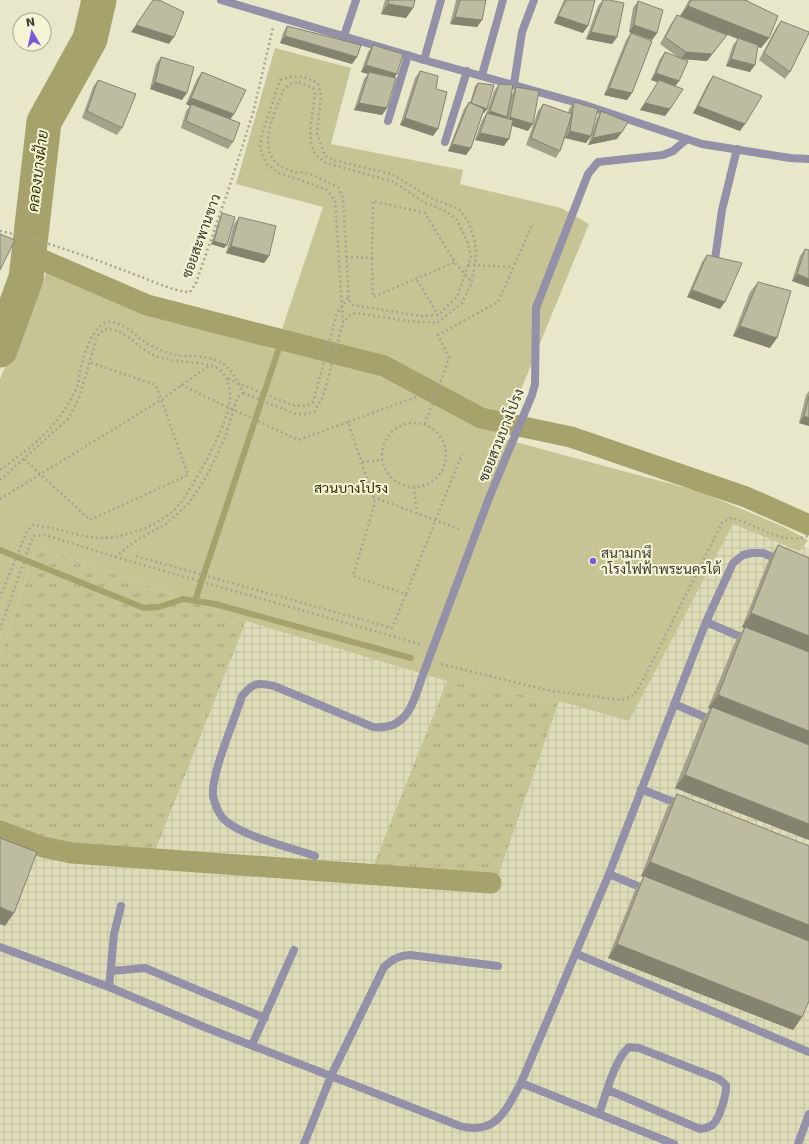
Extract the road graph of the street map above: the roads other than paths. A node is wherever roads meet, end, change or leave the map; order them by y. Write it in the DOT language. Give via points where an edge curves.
graph roads {
  1 [pos="221,0"];
  2 [pos="356,0"];
  3 [pos="442,0"];
  4 [pos="503,0"];
  5 [pos="534,0"];
  6 [pos="344,36"];
  7 [pos="408,56"];
  8 [pos="424,60"];
  9 [pos="467,71"];
  10 [pos="482,76"];
  11 [pos="514,84"];
  12 [pos="388,121"];
  13 [pos="687,139"];
  14 [pos="445,142"];
  15 [pos="737,149"];
  16 [pos="809,159"];
  17 [pos="715,259"];
  18 [pos="789,564"];
  19 [pos="706,622"];
  20 [pos="757,644"];
  21 [pos="674,704"];
  22 [pos="723,725"];
  23 [pos="641,789"];
  24 [pos="692,810"];
  25 [pos="315,856"];
  26 [pos="609,874"];
  27 [pos="659,895"];
  28 [pos="121,906"];
  29 [pos="0,947"];
  30 [pos="294,950"];
  31 [pos="576,954"];
  32 [pos="498,966"];
  33 [pos="111,971"];
  34 [pos="109,987"];
  35 [pos="265,1018"];
  36 [pos="252,1045"];
  37 [pos="809,1052"];
  38 [pos="331,1076"];
  39 [pos="522,1082"];
  40 [pos="608,1090"];
  41 [pos="599,1114"];
  42 [pos="809,1114"];
  43 [pos="304,1144"];
  44 [pos="674,1144"];
  45 [pos="798,1144"];
  1 -- 6 [label="street"];
  2 -- 6 [label="street"];
  3 -- 8 [label="street"];
  4 -- 10 [label="street"];
  5 -- 11 [label="street" via="522,32"];
  6 -- 7 [label="street"];
  7 -- 8 [label="street"];
  7 -- 12 [label="street"];
  8 -- 9 [label="street"];
  9 -- 10 [label="street"];
  9 -- 14 [label="street"];
  10 -- 11 [label="street"];
  11 -- 13 [label="street"];
  13 -- 15 [label="street"];
  13 -- 25 [label="street, ซอยสวนบางโปรง" via="673,151 663,155 598,162 588,174 536,308 535,384 407,715 396,725 373,727 262,683 250,687 242,696 214,779 213,796 218,810 226,821 242,831"];
  15 -- 16 [label="street"];
  15 -- 17 [label="street" via="722,210"];
  18 -- 19 [label="street" via="763,553 744,556 733,563"];
  19 -- 20 [label="street"];
  19 -- 21 [label="street"];
  21 -- 22 [label="street"];
  21 -- 23 [label="street"];
  23 -- 24 [label="street"];
  23 -- 26 [label="street"];
  26 -- 27 [label="street"];
  26 -- 31 [label="street"];
  28 -- 33 [label="street" via="114,934"];
  29 -- 34 [label="street"];
  30 -- 35 [label="street"];
  31 -- 37 [label="street"];
  31 -- 39 [label="street"];
  32 -- 38 [label="street" via="410,955 393,958 384,967"];
  33 -- 34 [label="street"];
  33 -- 35 [label="street" via="145,968"];
  34 -- 36 [label="street"];
  35 -- 36 [label="street"];
  36 -- 38 [label="street"];
  38 -- 39 [label="street" via="471,1129 488,1126 501,1118"];
  38 -- 43 [label="street"];
  39 -- 41 [label="street"];
  40 -- 40 [label="street" via="700,1129 708,1128 715,1123 727,1092 726,1085 719,1079 639,1048 629,1047 622,1053"];
  40 -- 41 [label="street"];
  41 -- 44 [label="street"];
  42 -- 45 [label="street"];
}
